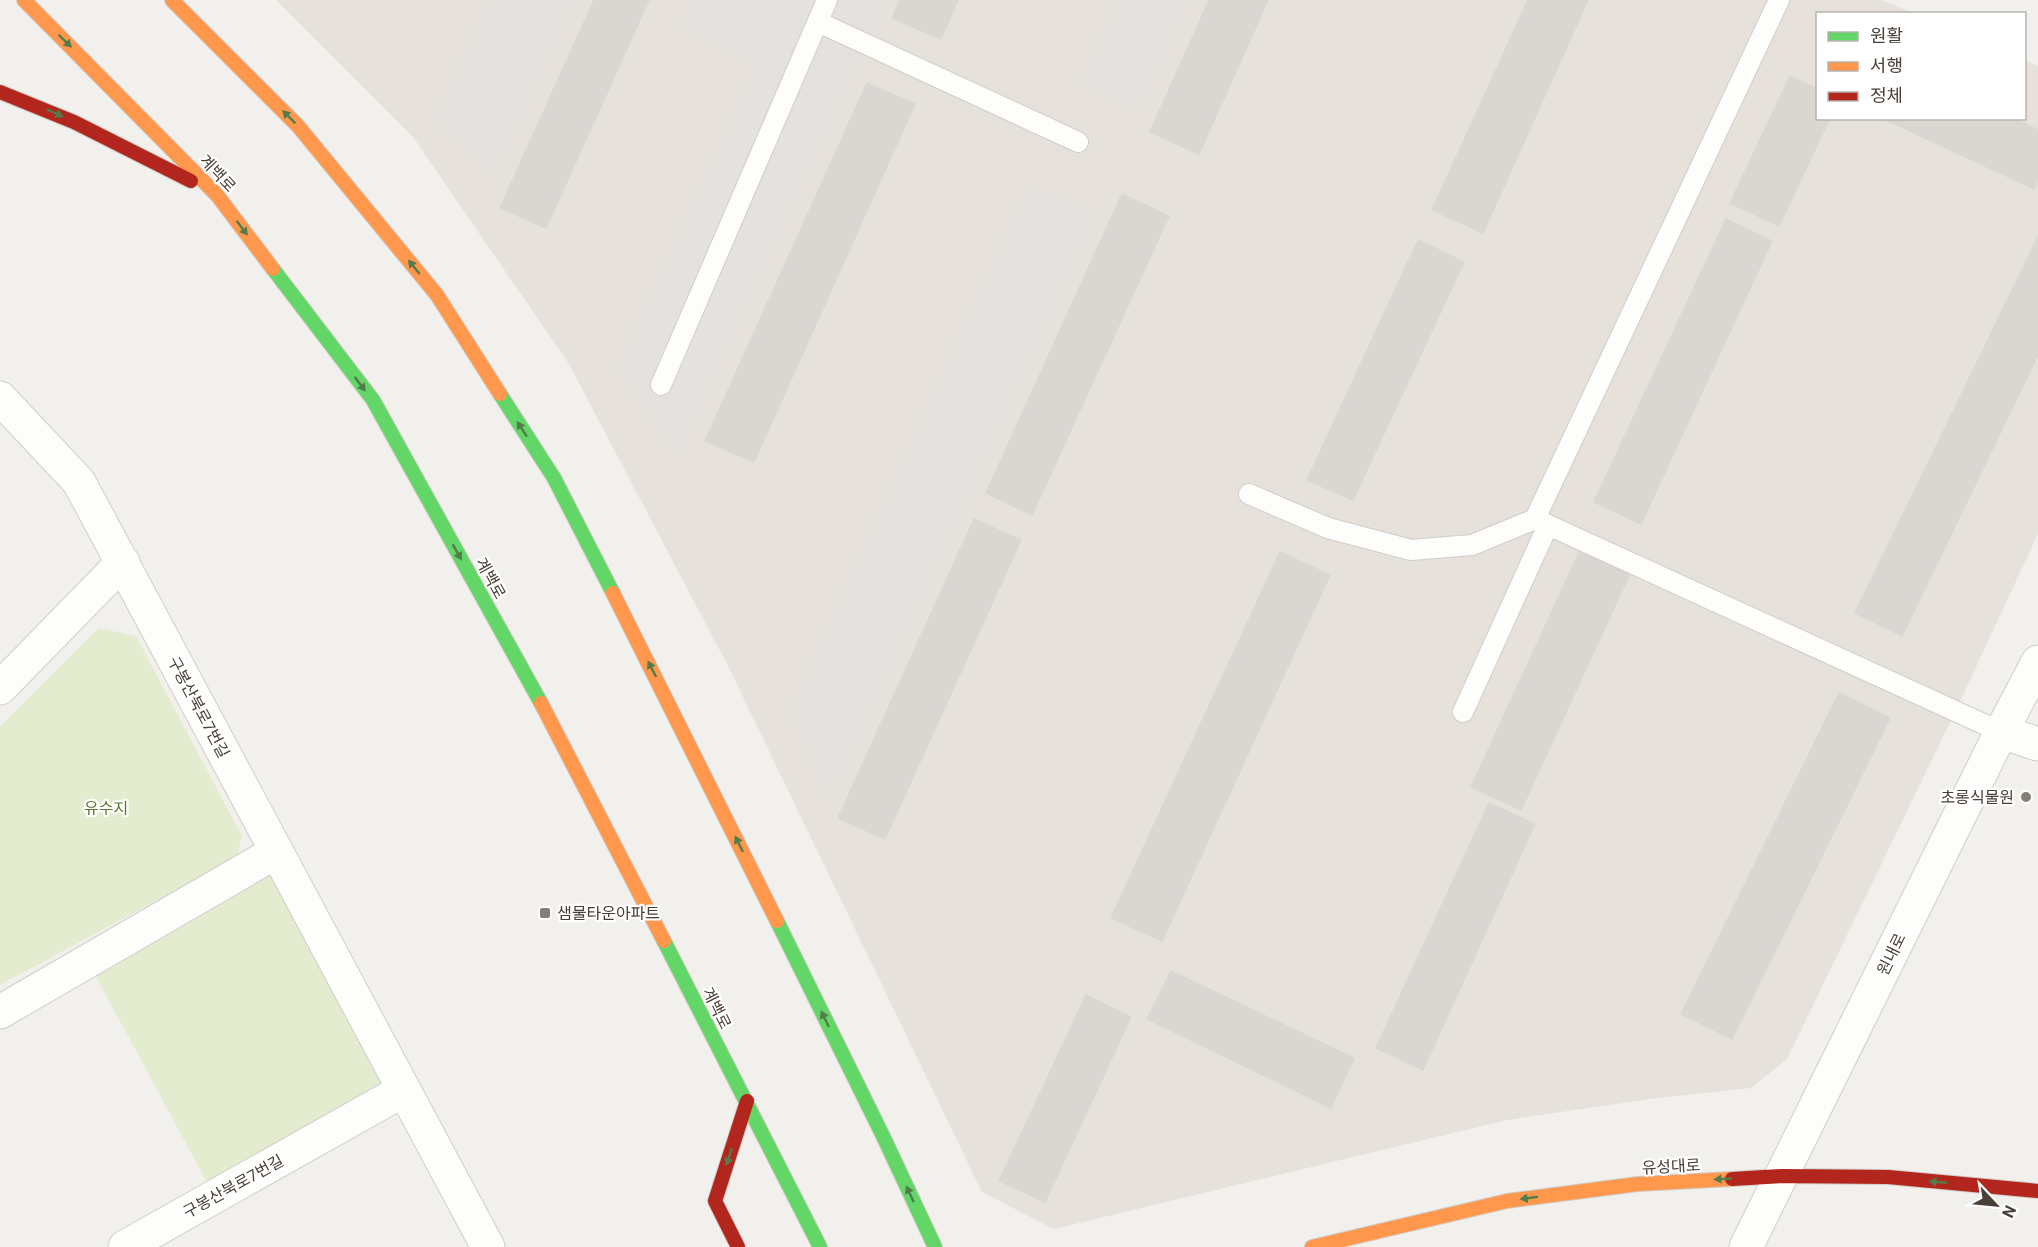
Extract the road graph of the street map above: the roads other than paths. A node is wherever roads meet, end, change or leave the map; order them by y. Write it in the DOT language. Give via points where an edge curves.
graph roads {
  1 [pos="24,0"];
  2 [pos="172,0"];
  3 [pos="827,0"];
  4 [pos="1779,0"];
  5 [pos="818,22"];
  6 [pos="0,92"];
  7 [pos="1078,142"];
  8 [pos="217,195"];
  9 [pos="661,386"];
  10 [pos="0,398"];
  11 [pos="1249,494"];
  12 [pos="1542,522"];
  13 [pos="123,562"];
  14 [pos="2038,662"];
  15 [pos="0,688"];
  16 [pos="1464,712"];
  17 [pos="2001,732"];
  18 [pos="2038,744"];
  19 [pos="276,852"];
  20 [pos="0,1012"];
  21 [pos="404,1090"];
  22 [pos="747,1101"];
  23 [pos="1782,1176"];
  24 [pos="2038,1191"];
  25 [pos="126,1247"];
  26 [pos="488,1247"];
  27 [pos="738,1247"];
  28 [pos="820,1247"];
  29 [pos="935,1247"];
  30 [pos="1312,1247"];
  31 [pos="1746,1247"];
  1 -- 8 [label="main road, 계백로, one-way"];
  29 -- 2 [label="main road, one-way" via="687,738 554,478 437,296 298,126"];
  3 -- 5 [label="lane"];
  4 -- 12 [label="lane"];
  5 -- 7 [label="lane"];
  5 -- 9 [label="lane"];
  6 -- 8 [label="main road, one-way" via="96,131"];
  8 -- 22 [label="main road, 계백로, one-way" via="373,400 525,673"];
  10 -- 13 [label="street, 구봉산북로7번길" via="79,482"];
  11 -- 12 [label="lane" via="1328,528 1411,550 1472,545"];
  12 -- 16 [label="lane"];
  12 -- 17 [label="lane"];
  13 -- 15 [label="street"];
  13 -- 19 [label="street, 구봉산북로7번길"];
  14 -- 17 [label="street, 원내로"];
  17 -- 18 [label="street"];
  17 -- 23 [label="street, 원내로"];
  19 -- 20 [label="street"];
  19 -- 21 [label="street, 구봉산북로7번길"];
  21 -- 25 [label="street, 구봉산북로7번길"];
  21 -- 26 [label="street, 구봉산북로7번길"];
  22 -- 27 [label="main road, one-way" via="715,1201"];
  22 -- 28 [label="main road, 계백로"];
  24 -- 23 [label="main road, 유성대로, one-way" via="1888,1177"];
  23 -- 30 [label="main road, 유성대로, one-way" via="1638,1184 1507,1201"];
  23 -- 31 [label="street, 원내로"];
}
